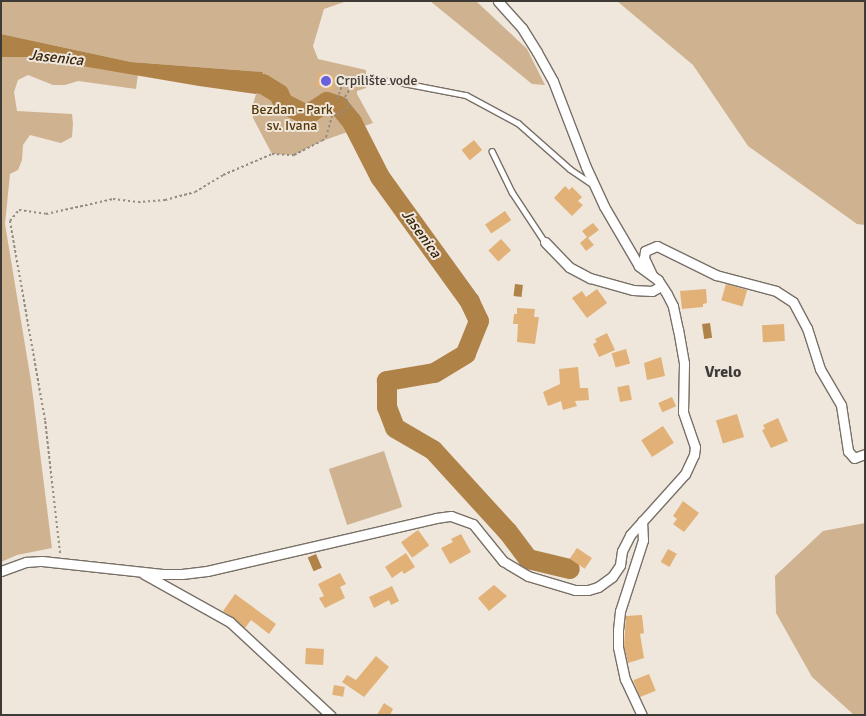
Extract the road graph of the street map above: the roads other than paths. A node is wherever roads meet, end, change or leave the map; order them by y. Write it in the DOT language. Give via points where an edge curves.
graph roads {
  1 [pos="498,1"];
  2 [pos="341,81"];
  3 [pos="492,151"];
  4 [pos="594,185"];
  5 [pos="545,242"];
  6 [pos="652,275"];
  7 [pos="661,286"];
  8 [pos="865,454"];
  9 [pos="642,521"];
  10 [pos="1,571"];
  11 [pos="139,571"];
  12 [pos="330,715"];
  13 [pos="642,715"];
  1 -- 4 [label="street" via="522,28 553,81"];
  2 -- 4 [label="lane" via="393,82 466,95 518,123"];
  3 -- 5 [label="lane" via="512,192"];
  4 -- 6 [label="street" via="635,260"];
  5 -- 7 [label="street" via="569,268 590,278 633,290 652,291"];
  6 -- 7 [label="street"];
  6 -- 8 [label="street" via="644,258 645,251 657,246 716,275 776,291 793,302 807,328 820,369 841,405 848,451 854,458"];
  7 -- 9 [label="street" via="672,306 678,330 684,363 684,412 694,455 685,474"];
  9 -- 11 [label="street" via="630,535 622,551 620,565 612,577 588,590 575,590 514,569 503,561 473,524 451,516 207,571 182,574"];
  9 -- 13 [label="street" via="643,540 620,611 618,630 625,679"];
  10 -- 11 [label="street" via="42,560"];
  11 -- 12 [label="street" via="230,622"];
}
